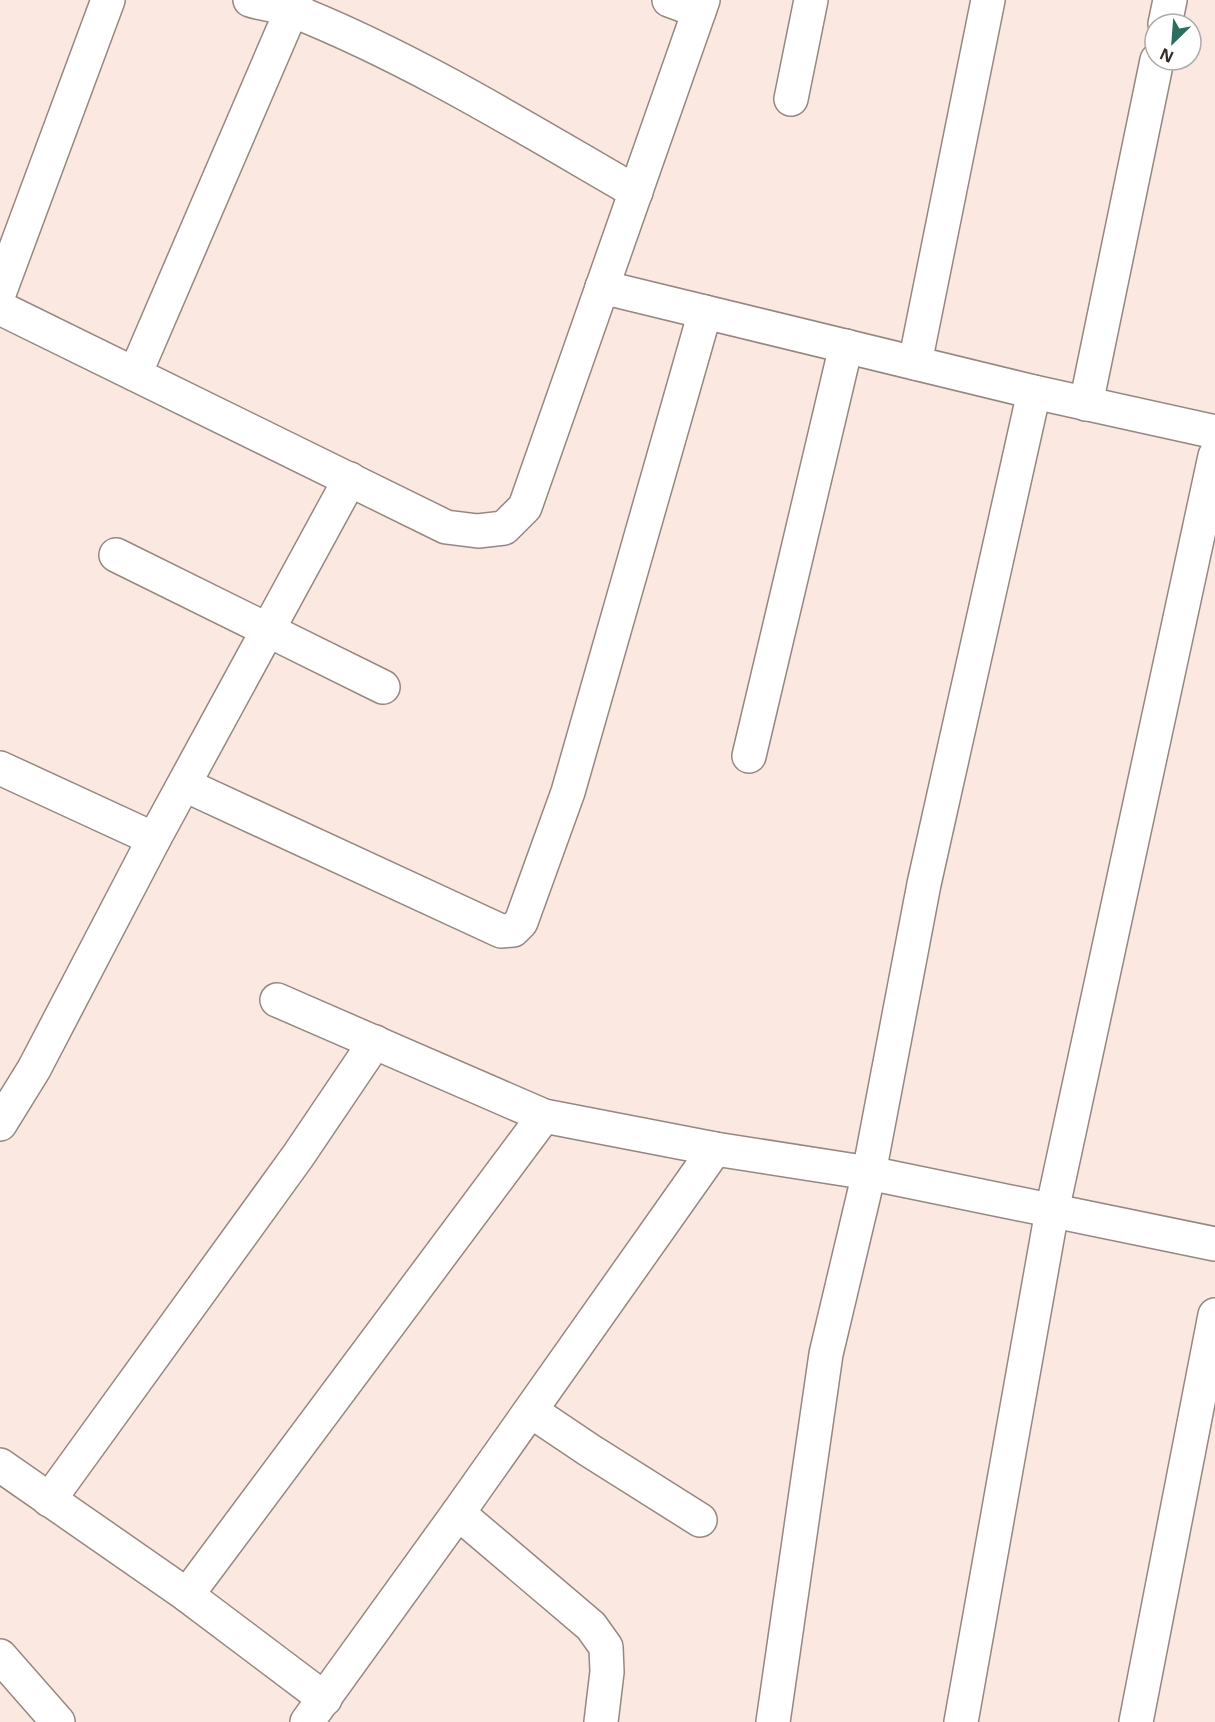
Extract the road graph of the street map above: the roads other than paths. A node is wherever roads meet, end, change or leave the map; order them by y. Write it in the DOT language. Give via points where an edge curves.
graph roads {
  1 [pos="108,0"];
  2 [pos="250,0"];
  3 [pos="669,0"];
  4 [pos="811,0"];
  5 [pos="988,0"];
  6 [pos="294,5"];
  7 [pos="701,6"];
  8 [pos="1155,72"];
  9 [pos="791,99"];
  10 [pos="636,192"];
  11 [pos="602,287"];
  12 [pos="0,291"];
  13 [pos="0,308"];
  14 [pos="705,312"];
  15 [pos="846,346"];
  16 [pos="915,363"];
  17 [pos="135,374"];
  18 [pos="1034,392"];
  19 [pos="1086,404"];
  20 [pos="1215,432"];
  21 [pos="1215,456"];
  22 [pos="350,479"];
  23 [pos="116,555"];
  24 [pos="269,629"];
  25 [pos="383,687"];
  26 [pos="749,756"];
  27 [pos="0,768"];
  28 [pos="185,785"];
  29 [pos="154,839"];
  30 [pos="277,1000"];
  31 [pos="375,1042"];
  32 [pos="544,1116"];
  33 [pos="0,1124"];
  34 [pos="716,1149"];
  35 [pos="869,1173"];
  36 [pos="1052,1210"];
  37 [pos="1215,1244"];
  38 [pos="1215,1315"];
  39 [pos="531,1411"];
  40 [pos="6,1481"];
  41 [pos="49,1500"];
  42 [pos="458,1513"];
  43 [pos="700,1520"];
  44 [pos="187,1595"];
  45 [pos="0,1656"];
  46 [pos="316,1710"];
  47 [pos="58,1722"];
  48 [pos="601,1722"];
  49 [pos="773,1722"];
  50 [pos="962,1722"];
  51 [pos="1136,1722"];
  1 -- 12 [label="street"];
  2 -- 6 [label="street"];
  3 -- 7 [label="street"];
  4 -- 9 [label="street"];
  5 -- 16 [label="street"];
  6 -- 10 [label="street" via="472,97"];
  6 -- 17 [label="street"];
  7 -- 10 [label="street"];
  8 -- 19 [label="street"];
  10 -- 11 [label="street"];
  11 -- 14 [label="street"];
  11 -- 22 [label="street" via="525,507 504,528 478,531 446,527"];
  13 -- 17 [label="street"];
  14 -- 15 [label="street"];
  14 -- 28 [label="street" via="568,792 521,922 513,930 501,932"];
  15 -- 16 [label="street"];
  15 -- 26 [label="street"];
  16 -- 18 [label="street"];
  17 -- 22 [label="street"];
  18 -- 19 [label="street"];
  18 -- 35 [label="street" via="924,885"];
  19 -- 20 [label="street"];
  21 -- 36 [label="street"];
  22 -- 24 [label="street"];
  23 -- 24 [label="street"];
  24 -- 25 [label="street"];
  24 -- 28 [label="street"];
  27 -- 29 [label="street"];
  28 -- 29 [label="street"];
  29 -- 33 [label="street" via="34,1069"];
  30 -- 31 [label="street"];
  31 -- 32 [label="street"];
  31 -- 41 [label="street" via="298,1156"];
  32 -- 34 [label="street"];
  32 -- 44 [label="street"];
  34 -- 35 [label="street"];
  34 -- 39 [label="street"];
  35 -- 36 [label="street"];
  35 -- 49 [label="street" via="826,1354"];
  36 -- 37 [label="street"];
  36 -- 50 [label="street"];
  38 -- 51 [label="street"];
  39 -- 42 [label="street"];
  39 -- 43 [label="street"];
  40 -- 41 [label="street"];
  41 -- 44 [label="street"];
  42 -- 46 [label="street"];
  42 -- 48 [label="street" via="591,1626 606,1647"];
  44 -- 46 [label="street"];
  45 -- 47 [label="street"];
}
